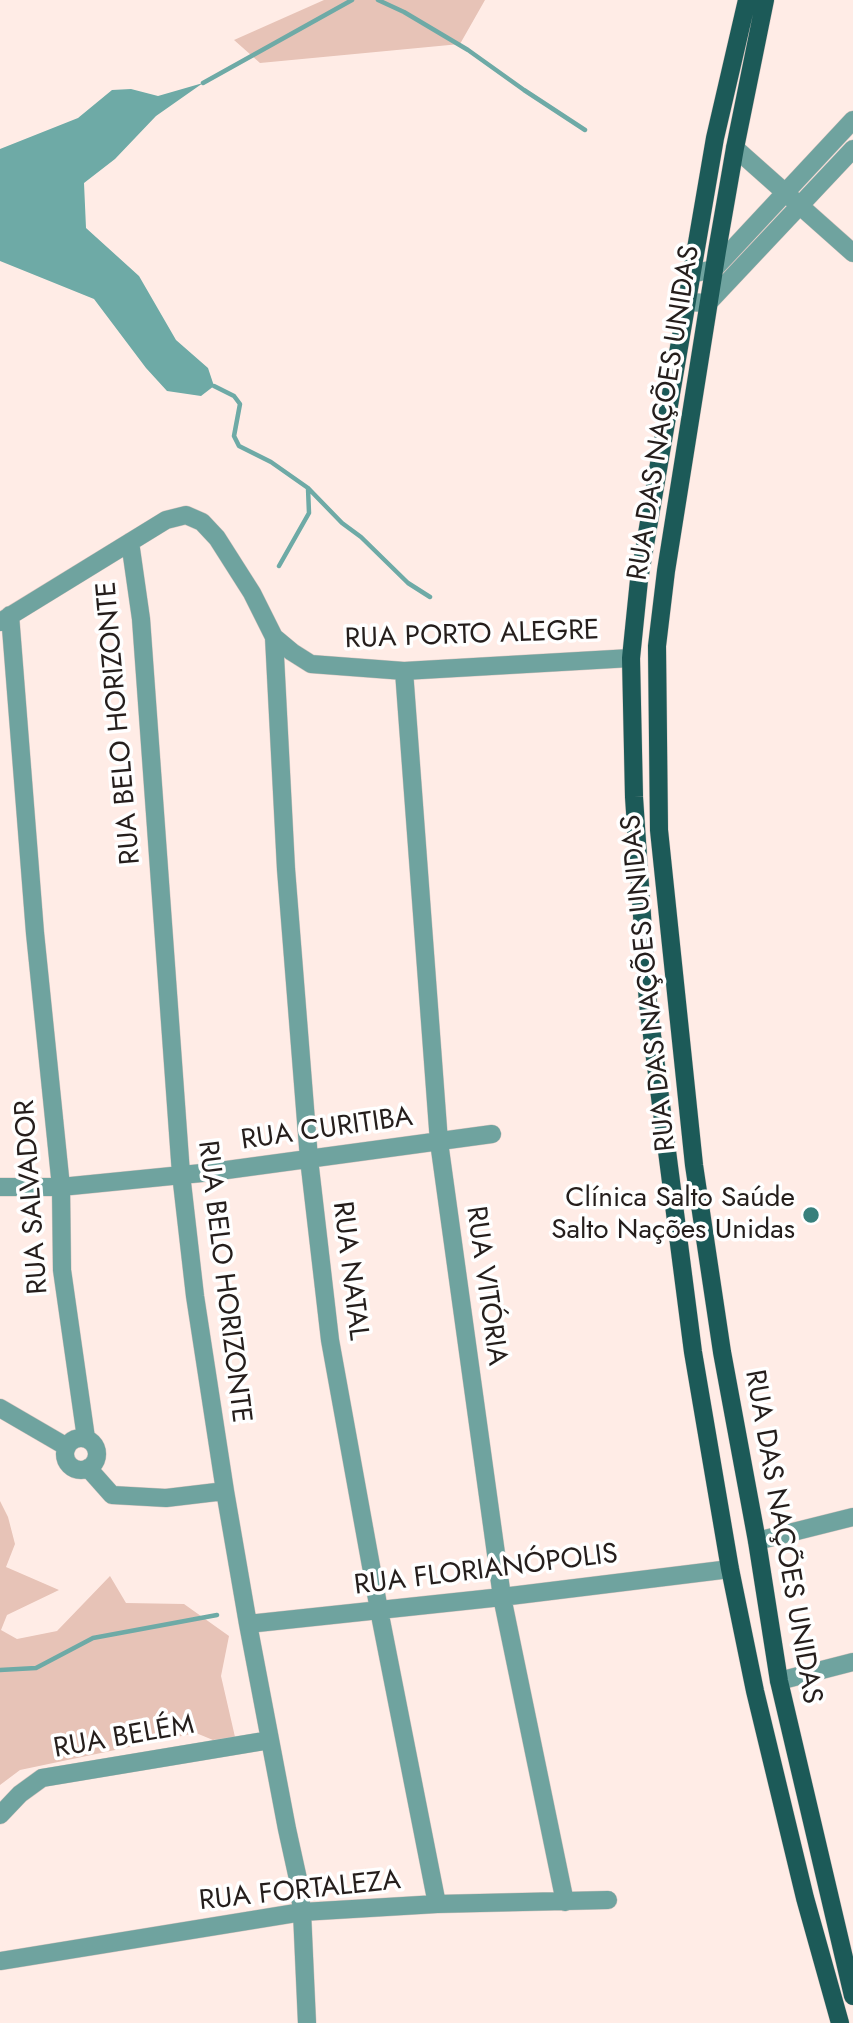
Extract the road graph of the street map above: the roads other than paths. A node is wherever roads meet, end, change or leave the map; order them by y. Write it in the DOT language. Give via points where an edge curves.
graph roads {
  1 [pos="747,0"];
  2 [pos="765,0"];
  3 [pos="853,120"];
  4 [pos="735,148"];
  5 [pos="853,149"];
  6 [pos="786,193"];
  7 [pos="801,205"];
  8 [pos="853,253"];
  9 [pos="714,269"];
  10 [pos="691,274"];
  11 [pos="685,302"];
  12 [pos="708,303"];
  13 [pos="130,542"];
  14 [pos="5,618"];
  15 [pos="274,637"];
  16 [pos="631,658"];
  17 [pos="404,671"];
  18 [pos="634,797"];
  19 [pos="659,830"];
  20 [pos="492,1134"];
  21 [pos="439,1142"];
  22 [pos="309,1159"];
  23 [pos="181,1174"];
  24 [pos="61,1186"];
  25 [pos="0,1187"];
  26 [pos="693,1352"];
  27 [pos="722,1352"];
  28 [pos="0,1408"];
  29 [pos="86,1438"];
  30 [pos="67,1447"];
  31 [pos="88,1468"];
  32 [pos="225,1491"];
  33 [pos="853,1517"];
  34 [pos="757,1541"];
  35 [pos="730,1569"];
  36 [pos="502,1597"];
  37 [pos="379,1610"];
  38 [pos="248,1624"];
  39 [pos="853,1661"];
  40 [pos="779,1681"];
  41 [pos="270,1740"];
  42 [pos="0,1815"];
  43 [pos="608,1900"];
  44 [pos="565,1902"];
  45 [pos="437,1904"];
  46 [pos="302,1912"];
  47 [pos="0,1961"];
  48 [pos="853,1996"];
  49 [pos="307,2023"];
  50 [pos="840,2023"];
  1 -- 10 [label="main road, RUA DAS NAÇÕES UNIDAS" via="715,138"];
  2 -- 4 [label="main road, RUA DAS NAÇÕES UNIDAS"];
  3 -- 6 [label="street"];
  4 -- 6 [label="street"];
  4 -- 9 [label="main road, RUA DAS NAÇÕES UNIDAS"];
  5 -- 7 [label="street"];
  6 -- 7 [label="street"];
  6 -- 9 [label="street"];
  7 -- 8 [label="street"];
  7 -- 12 [label="street"];
  9 -- 10 [label="street"];
  9 -- 12 [label="main road, RUA DAS NAÇÕES UNIDAS"];
  10 -- 11 [label="main road, RUA DAS NAÇÕES UNIDAS"];
  11 -- 12 [label="street"];
  11 -- 16 [label="main road, RUA DAS NAÇÕES UNIDAS" via="639,580"];
  12 -- 19 [label="main road, RUA DAS NAÇÕES UNIDAS" via="657,646"];
  13 -- 14 [label="street, RUA PORTO ALEGRE"];
  13 -- 15 [label="street, RUA PORTO ALEGRE" via="175,516 186,514 202,522 237,568"];
  13 -- 23 [label="street, RUA BELO HORIZONTE" via="141,619"];
  14 -- 24 [label="street, RUA SALVADOR"];
  15 -- 17 [label="street, RUA PORTO ALEGRE" via="312,664"];
  15 -- 22 [label="street, RUA NATAL" via="286,869"];
  16 -- 17 [label="street, RUA PORTO ALEGRE"];
  16 -- 18 [label="main road, RUA DAS NAÇÕES UNIDAS"];
  17 -- 21 [label="street, RUA VITÓRIA"];
  18 -- 19 [label="main road" via="640,782 648,781"];
  18 -- 26 [label="main road, RUA DAS NAÇÕES UNIDAS" via="648,1004"];
  19 -- 27 [label="main road, RUA DAS NAÇÕES UNIDAS" via="694,1165"];
  20 -- 21 [label="street, RUA CURITIBA"];
  21 -- 22 [label="street, RUA CURITIBA"];
  21 -- 36 [label="street, RUA VITÓRIA"];
  22 -- 23 [label="street, RUA CURITIBA"];
  22 -- 37 [label="street, RUA NATAL" via="330,1340"];
  23 -- 24 [label="street, RUA CURITIBA"];
  23 -- 32 [label="street, RUA BELO HORIZONTE"];
  24 -- 25 [label="street, RUA CURITIBA"];
  24 -- 29 [label="street, RUA SALVADOR" via="62,1270"];
  26 -- 27 [label="main road" via="704,1357"];
  26 -- 35 [label="main road, RUA DAS NAÇÕES UNIDAS"];
  27 -- 34 [label="main road, RUA DAS NAÇÕES UNIDAS"];
  28 -- 30 [label="street"];
  29 -- 30 [label="street" via="77,1438"];
  29 -- 31 [label="street" via="97,1451"];
  30 -- 31 [label="street" via="69,1465"];
  31 -- 32 [label="street" via="112,1495 166,1498"];
  32 -- 38 [label="street, RUA BELO HORIZONTE"];
  33 -- 34 [label="street"];
  34 -- 40 [label="main road, RUA DAS NAÇÕES UNIDAS"];
  35 -- 36 [label="street, RUA FLORIANÓPOLIS"];
  35 -- 50 [label="main road, RUA DAS NAÇÕES UNIDAS" via="802,1885"];
  36 -- 37 [label="street, RUA FLORIANÓPOLIS"];
  36 -- 44 [label="street, RUA VITÓRIA"];
  37 -- 38 [label="street, RUA FLORIANÓPOLIS"];
  37 -- 45 [label="street, RUA NATAL"];
  38 -- 41 [label="street, RUA BELO HORIZONTE"];
  39 -- 40 [label="street"];
  40 -- 48 [label="main road, RUA DAS NAÇÕES UNIDAS"];
  41 -- 42 [label="street, RUA BELÉM" via="42,1778"];
  41 -- 46 [label="street, RUA BELO HORIZONTE"];
  43 -- 44 [label="street, RUA FORTALEZA"];
  44 -- 45 [label="street, RUA FORTALEZA"];
  45 -- 46 [label="street, RUA FORTALEZA"];
  46 -- 47 [label="street, RUA FORTALEZA"];
  46 -- 49 [label="street, RUA BELO HORIZONTE"];
}
